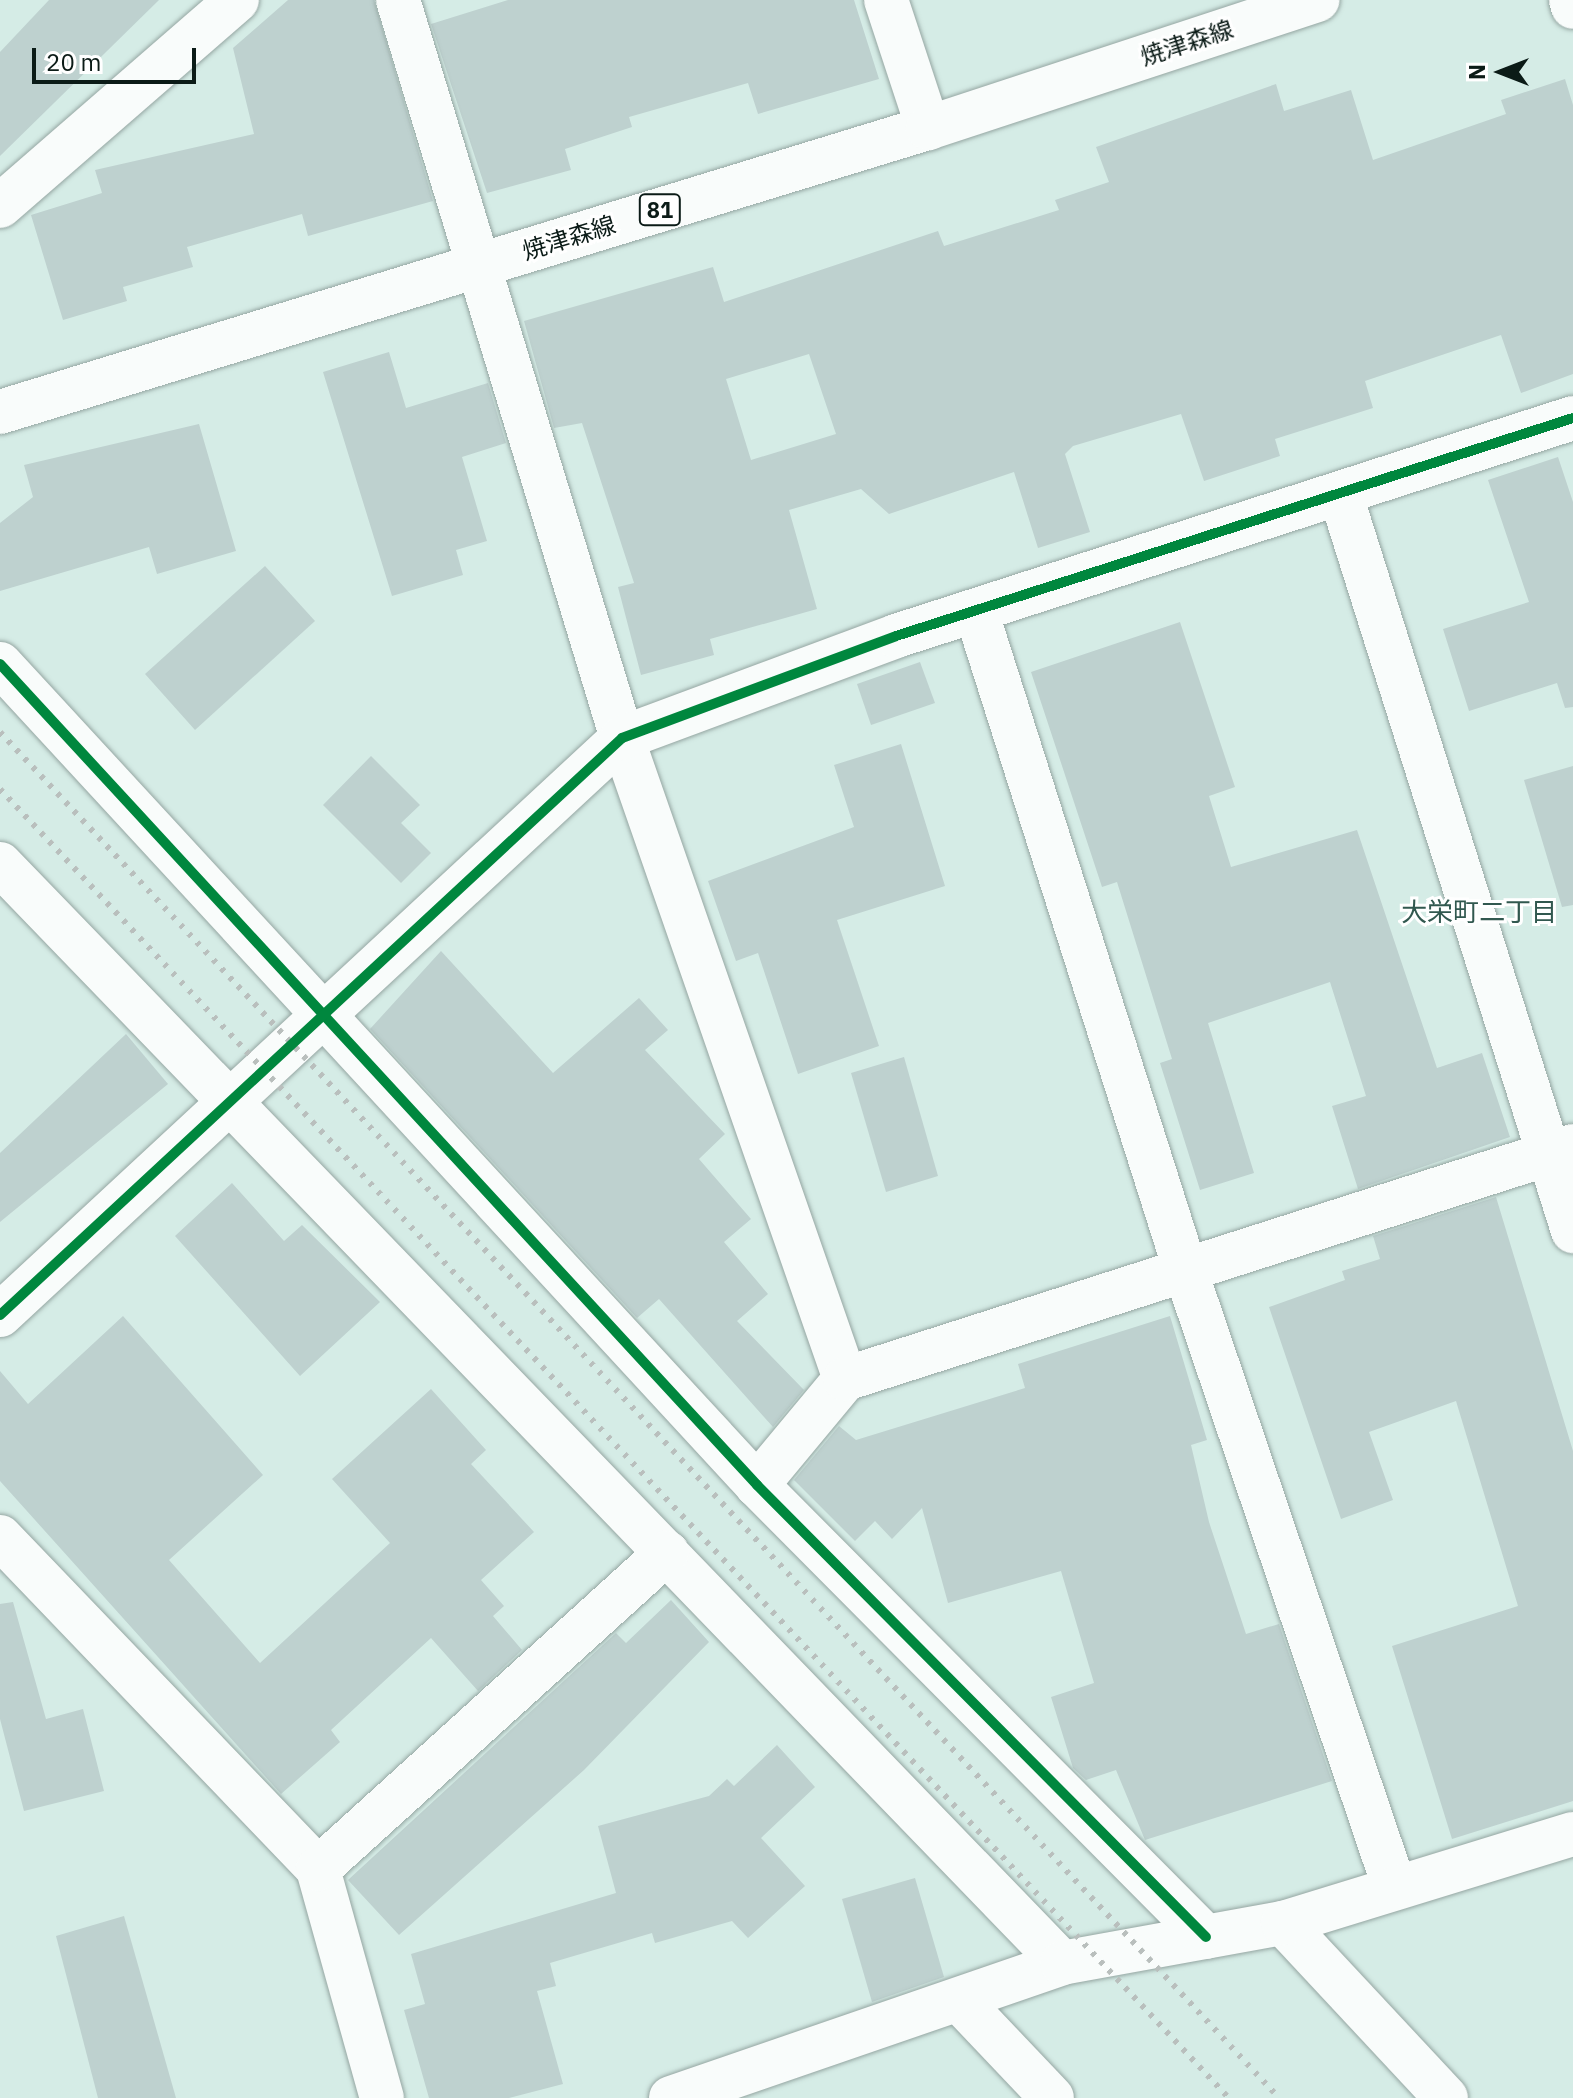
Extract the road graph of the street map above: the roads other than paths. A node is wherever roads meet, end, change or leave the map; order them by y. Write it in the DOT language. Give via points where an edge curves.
graph roads {
  1 [pos="237,0"];
  2 [pos="398,0"];
  3 [pos="886,0"];
  4 [pos="1318,0"];
  5 [pos="1571,0"];
  6 [pos="1573,7"];
  7 [pos="928,128"];
  8 [pos="0,206"];
  9 [pos="479,266"];
  10 [pos="0,412"];
  11 [pos="1573,418"];
  12 [pos="1341,496"];
  13 [pos="976,611"];
  14 [pos="0,664"];
  15 [pos="622,738"];
  16 [pos="0,864"];
  17 [pos="330,1016"];
  18 [pos="225,1104"];
  19 [pos="1561,1150"];
  20 [pos="1573,1231"];
  21 [pos="1187,1275"];
  22 [pos="0,1315"];
  23 [pos="845,1379"];
  24 [pos="757,1485"];
  25 [pos="0,1537"];
  26 [pos="667,1553"];
  27 [pos="1573,1834"];
  28 [pos="318,1869"];
  29 [pos="1394,1886"];
  30 [pos="1283,1923"];
  31 [pos="1206,1937"];
  32 [pos="1062,1963"];
  33 [pos="961,2002"];
  34 [pos="382,2098"];
  35 [pos="671,2098"];
  36 [pos="1052,2098"];
  37 [pos="1446,2098"];
  1 -- 8 [label="street"];
  2 -- 9 [label="street"];
  3 -- 7 [label="street"];
  4 -- 7 [label="street, 焼津森線 / 81"];
  5 -- 6 [label="street"];
  7 -- 9 [label="street, 焼津森線 / 81"];
  9 -- 10 [label="street, 焼津森線 / 81"];
  9 -- 15 [label="street"];
  11 -- 12 [label="street"];
  12 -- 13 [label="street"];
  12 -- 19 [label="street"];
  13 -- 15 [label="street"];
  13 -- 21 [label="street"];
  14 -- 17 [label="street"];
  15 -- 17 [label="street"];
  15 -- 23 [label="street"];
  16 -- 18 [label="street"];
  17 -- 18 [label="street"];
  17 -- 24 [label="street"];
  18 -- 22 [label="street"];
  18 -- 26 [label="street"];
  19 -- 20 [label="street"];
  19 -- 21 [label="street"];
  21 -- 23 [label="street"];
  21 -- 29 [label="street"];
  23 -- 24 [label="street"];
  24 -- 31 [label="street"];
  25 -- 28 [label="street"];
  26 -- 28 [label="street"];
  26 -- 32 [label="street"];
  27 -- 29 [label="street"];
  28 -- 34 [label="street"];
  29 -- 30 [label="street"];
  30 -- 31 [label="street"];
  30 -- 37 [label="street"];
  31 -- 32 [label="street"];
  32 -- 33 [label="street"];
  33 -- 35 [label="street"];
  33 -- 36 [label="street"];
}
